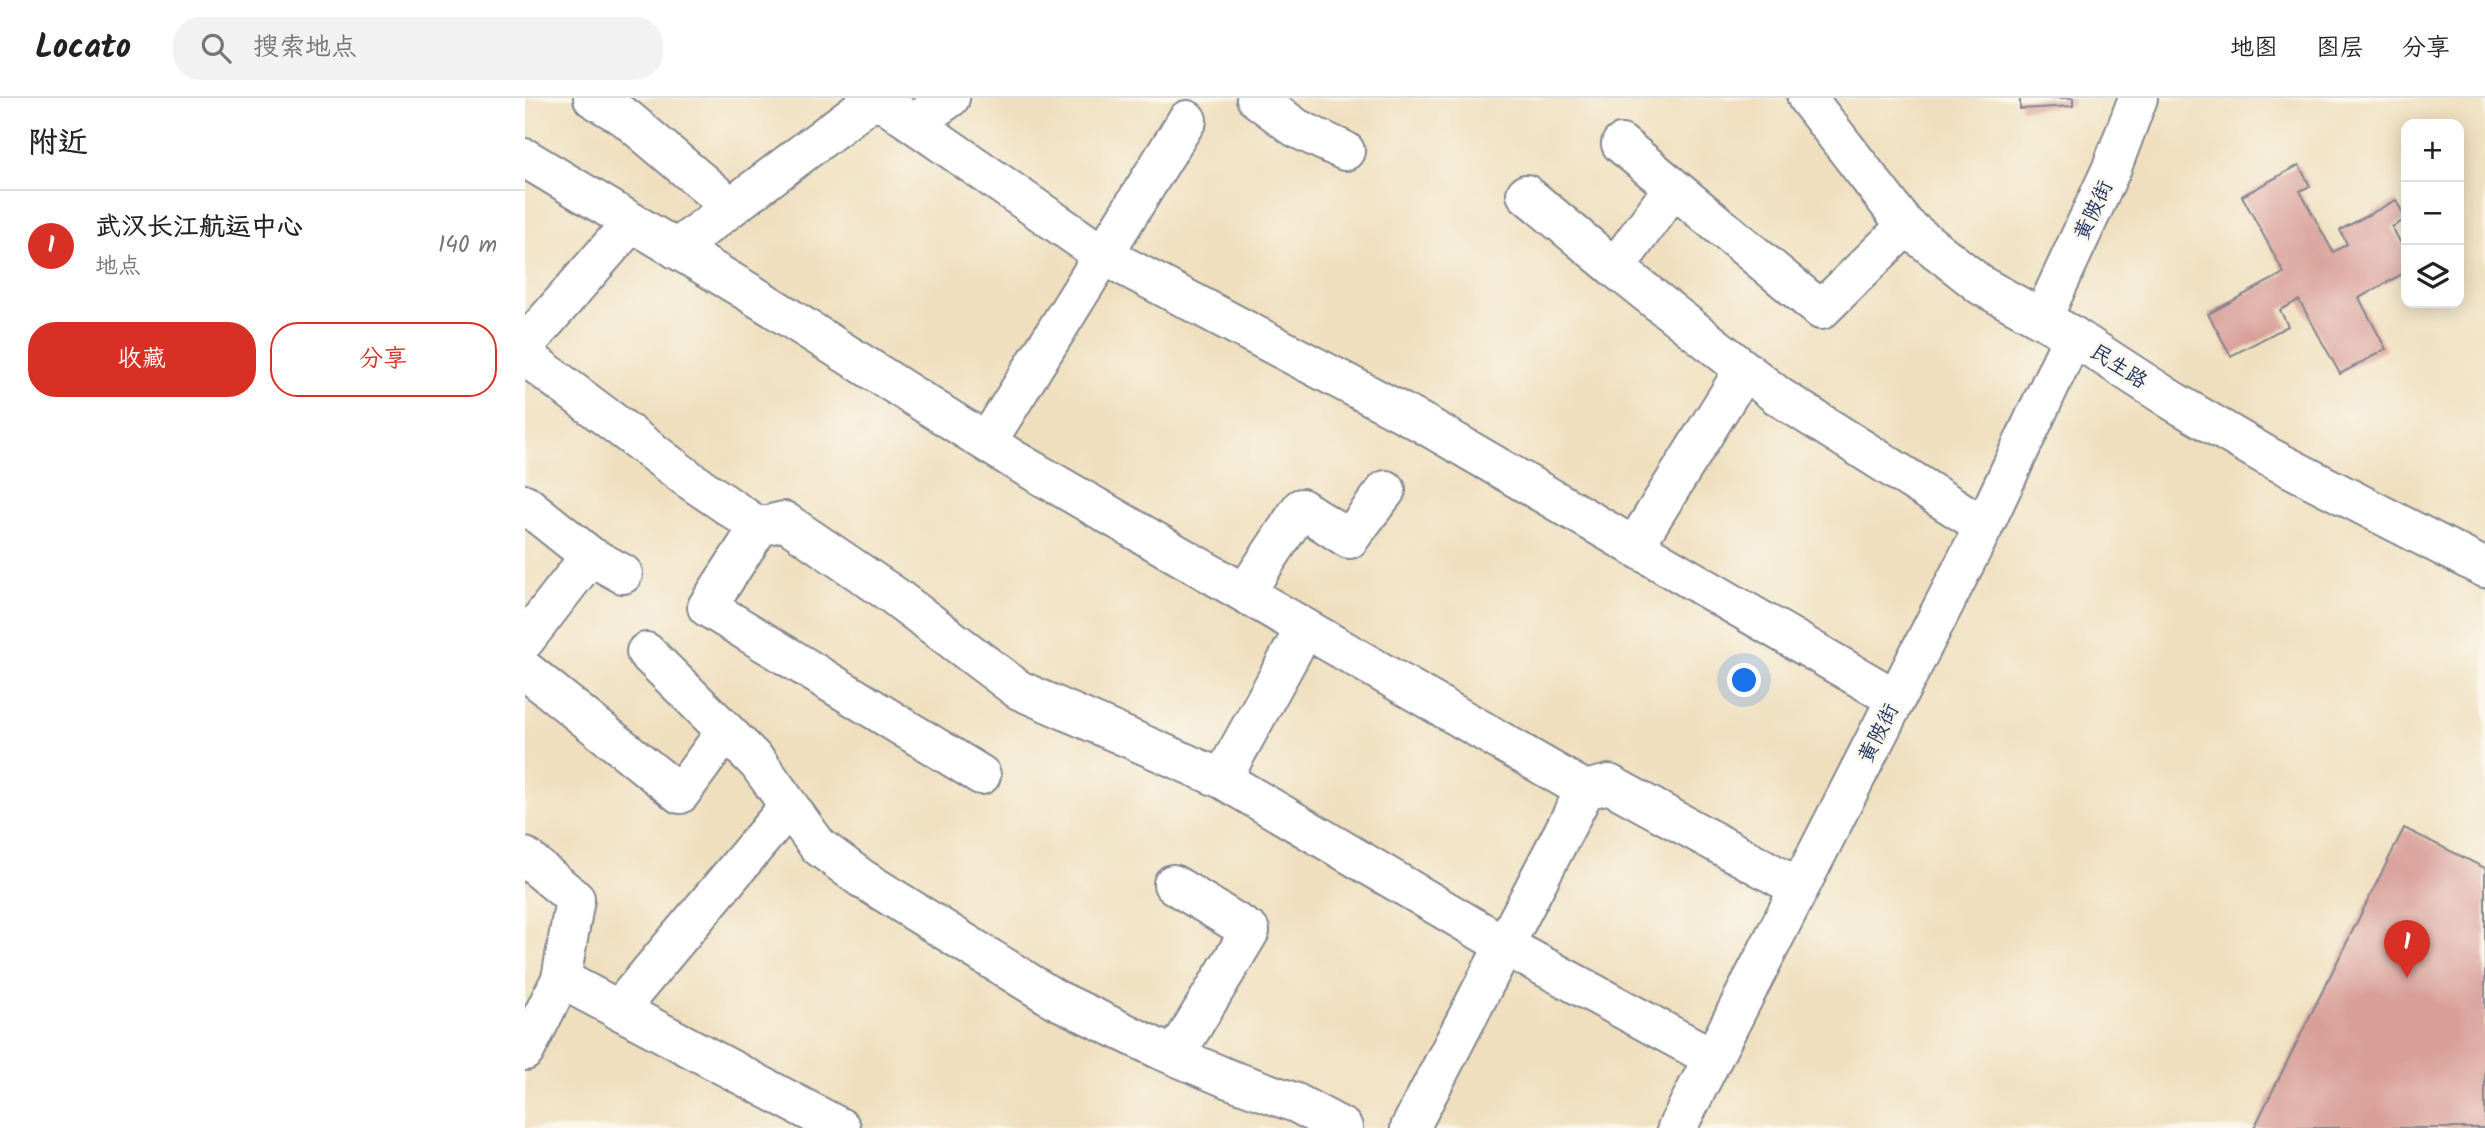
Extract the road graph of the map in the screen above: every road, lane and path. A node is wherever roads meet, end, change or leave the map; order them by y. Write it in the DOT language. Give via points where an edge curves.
graph roads {
  1 [pos="593,98"];
  2 [pos="876,98"];
  3 [pos="950,98"];
  4 [pos="1807,98"];
  5 [pos="2138,98"];
  6 [pos="1262,99"];
  7 [pos="1187,120"];
  8 [pos="915,123"];
  9 [pos="1621,145"];
  10 [pos="1345,151"];
  11 [pos="525,158"];
  12 [pos="1672,188"];
  13 [pos="1526,194"];
  14 [pos="731,207"];
  15 [pos="632,222"];
  16 [pos="1906,226"];
  17 [pos="676,249"];
  18 [pos="1103,255"];
  19 [pos="1615,268"];
  20 [pos="2058,328"];
  21 [pos="525,345"];
  22 [pos="525,356"];
  23 [pos="1744,370"];
  24 [pos="987,442"];
  25 [pos="1386,490"];
  26 [pos="525,504"];
  27 [pos="1984,526"];
  28 [pos="759,527"];
  29 [pos="1634,547"];
  30 [pos="2485,568"];
  31 [pos="1245,593"];
  32 [pos="1305,628"];
  33 [pos="525,640"];
  34 [pos="646,652"];
  35 [pos="525,670"];
  36 [pos="1896,699"];
  37 [pos="726,732"];
  38 [pos="981,775"];
  39 [pos="1222,779"];
  40 [pos="1585,790"];
  41 [pos="789,806"];
  42 [pos="525,857"];
  43 [pos="1173,884"];
  44 [pos="1799,888"];
  45 [pos="1504,945"];
  46 [pos="545,989"];
  47 [pos="618,1010"];
  48 [pos="525,1051"];
  49 [pos="1175,1056"];
  50 [pos="1713,1058"];
  51 [pos="841,1128"];
  52 [pos="1343,1128"];
  53 [pos="1410,1128"];
  54 [pos="1678,1128"];
  1 -- 14 [label="street" via="626,118"];
  2 -- 8 [label="street"];
  2 -- 14 [label="street"];
  3 -- 8 [label="street"];
  4 -- 16 [label="street, 民生路"];
  5 -- 20 [label="street, 黄陂街"];
  6 -- 10 [label="street" via="1296,128"];
  7 -- 18 [label="street"];
  8 -- 18 [label="street"];
  9 -- 12 [label="street"];
  11 -- 15 [label="street"];
  12 -- 16 [label="street" via="1821,310"];
  12 -- 19 [label="street"];
  13 -- 19 [label="street"];
  14 -- 17 [label="street"];
  15 -- 17 [label="street"];
  15 -- 21 [label="street"];
  16 -- 20 [label="street, 民生路" via="1982,286"];
  17 -- 24 [label="street"];
  18 -- 24 [label="street"];
  18 -- 29 [label="street" via="1424,424"];
  19 -- 23 [label="street"];
  20 -- 27 [label="street, 黄陂街"];
  20 -- 30 [label="street, 民生路" via="2267,456"];
  22 -- 28 [label="street"];
  23 -- 27 [label="street"];
  23 -- 29 [label="street"];
  24 -- 31 [label="street"];
  25 -- 31 [label="street" via="1349,539 1301,508"];
  26 -- 33 [label="street" via="607,565"];
  27 -- 36 [label="street, 黄陂街"];
  28 -- 38 [label="street" via="707,607"];
  28 -- 39 [label="street" via="784,521 893,595 1019,690"];
  29 -- 36 [label="street"];
  31 -- 32 [label="street"];
  32 -- 39 [label="street"];
  32 -- 40 [label="street"];
  34 -- 37 [label="street"];
  35 -- 37 [label="street" via="680,794"];
  36 -- 44 [label="street, 黄陂街"];
  37 -- 41 [label="street" via="758,763"];
  39 -- 45 [label="street"];
  40 -- 44 [label="street" via="1609,784"];
  40 -- 45 [label="street"];
  41 -- 47 [label="street"];
  41 -- 49 [label="street" via="818,846 861,878 1055,999"];
  42 -- 46 [label="street" via="575,899"];
  43 -- 49 [label="street" via="1250,931"];
  44 -- 50 [label="street, 黄陂街"];
  45 -- 50 [label="street"];
  45 -- 53 [label="street"];
  46 -- 47 [label="street"];
  46 -- 48 [label="street"];
  47 -- 51 [label="street"];
  49 -- 52 [label="street" via="1297,1103"];
  50 -- 54 [label="street, 黄陂街"];
}
